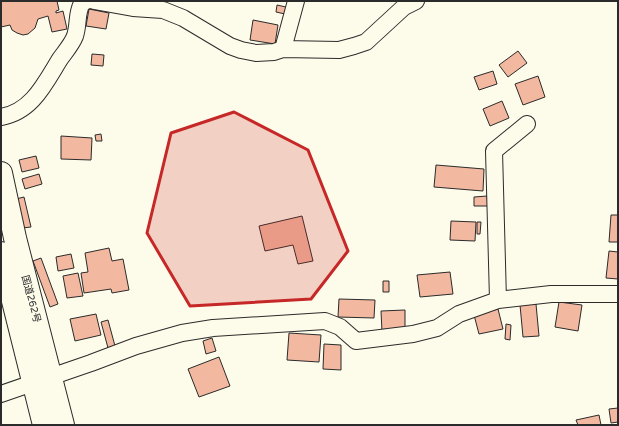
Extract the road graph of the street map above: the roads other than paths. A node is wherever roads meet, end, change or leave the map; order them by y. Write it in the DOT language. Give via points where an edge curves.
graph roads {
  1 [pos="86,1"];
  2 [pos="94,1"];
  3 [pos="296,1"];
  4 [pos="416,1"];
  5 [pos="283,49"];
  6 [pos="1,117"];
  7 [pos="527,124"];
  8 [pos="1,173"];
  9 [pos="1,253"];
  10 [pos="618,294"];
  11 [pos="498,300"];
  12 [pos="43,380"];
  13 [pos="1,394"];
  14 [pos="44,425"];
  15 [pos="63,425"];
  1 -- 6 [label="street" via="78,10 75,36 41,90 17,113"];
  2 -- 5 [label="street" via="163,10 183,18 241,50 256,53"];
  3 -- 5 [label="street"];
  4 -- 5 [label="street" via="404,7 366,42 339,50"];
  7 -- 11 [label="street" via="494,152"];
  8 -- 12 [label="highway, 国道262号"];
  9 -- 12 [label="highway, 国道262号"];
  10 -- 11 [label="street" via="551,294"];
  11 -- 12 [label="street" via="459,314 437,328 413,334 356,341 340,327 325,321 213,328 182,333 136,346"];
  12 -- 13 [label="street"];
  12 -- 14 [label="highway, 国道262号"];
  12 -- 15 [label="highway, 国道262号"];
}
